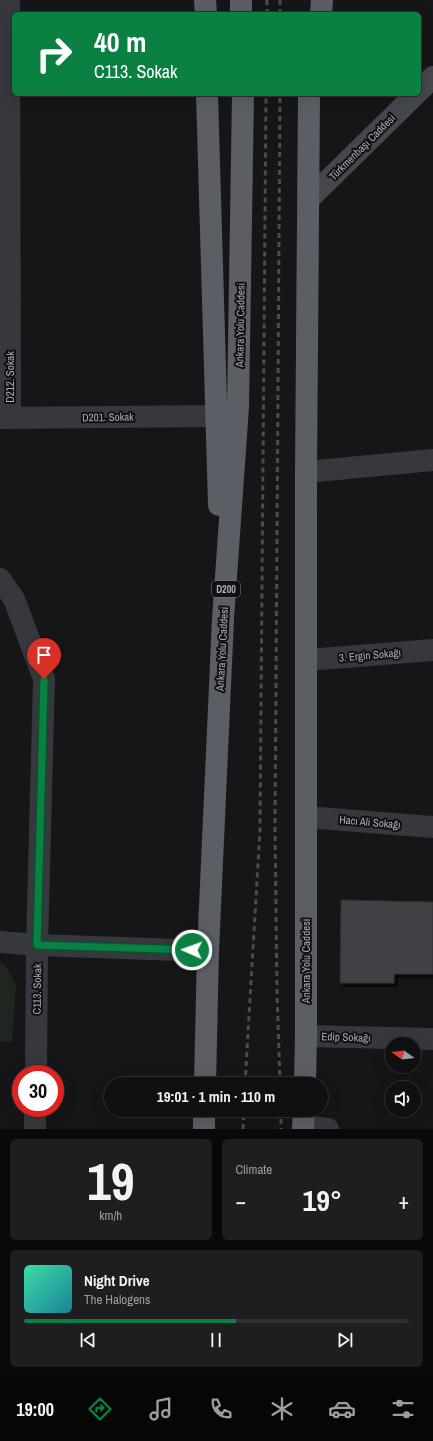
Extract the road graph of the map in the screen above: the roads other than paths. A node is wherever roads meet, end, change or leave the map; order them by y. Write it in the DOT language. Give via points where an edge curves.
graph roads {
  1 [pos="9,0"];
  2 [pos="205,0"];
  3 [pos="241,0"];
  4 [pos="309,0"];
  5 [pos="322,0"];
  6 [pos="206,12"];
  7 [pos="241,12"];
  8 [pos="309,12"];
  9 [pos="321,12"];
  10 [pos="433,77"];
  11 [pos="421,89"];
  12 [pos="207,96"];
  13 [pos="243,96"];
  14 [pos="309,96"];
  15 [pos="313,96"];
  16 [pos="414,96"];
  17 [pos="310,134"];
  18 [pos="308,200"];
  19 [pos="216,416"];
  20 [pos="5,418"];
  21 [pos="433,460"];
  22 [pos="306,472"];
  23 [pos="0,579"];
  24 [pos="223,618"];
  25 [pos="433,650"];
  26 [pos="307,660"];
  27 [pos="306,817"];
  28 [pos="433,827"];
  29 [pos="0,942"];
  30 [pos="37,945"];
  31 [pos="208,951"];
  32 [pos="306,1036"];
  33 [pos="433,1039"];
  34 [pos="36,1065"];
  35 [pos="205,1077"];
  36 [pos="304,1077"];
  37 [pos="35,1117"];
  38 [pos="204,1117"];
  39 [pos="303,1122"];
  40 [pos="35,1129"];
  41 [pos="204,1129"];
  42 [pos="328,1129"];
  1 -- 20 [label="street, D212. Sokak"];
  2 -- 6 [label="highway"];
  3 -- 7 [label="highway"];
  4 -- 8 [label="highway"];
  5 -- 9 [label="highway"];
  10 -- 11 [label="main road"];
  12 -- 19 [label="highway"];
  13 -- 24 [label="highway, Ankara Yolu Caddesi / D200" via="238,408"];
  14 -- 17 [label="highway, Ankara Yolu Caddesi"];
  15 -- 17 [label="highway"];
  16 -- 18 [label="main road, Türkmenbaşı Caddesi"];
  17 -- 18 [label="highway, Ankara Yolu Caddesi"];
  18 -- 22 [label="highway, Ankara Yolu Caddesi"];
  19 -- 20 [label="street, D201. Sokak"];
  19 -- 24 [label="highway"];
  21 -- 22 [label="street"];
  22 -- 26 [label="highway, Ankara Yolu Caddesi"];
  23 -- 30 [label="street, C113. Sokak" via="14,599 44,679"];
  24 -- 31 [label="highway, Ankara Yolu Caddesi / D200"];
  25 -- 26 [label="street, 3. Ergin Sokağı"];
  26 -- 27 [label="highway, Ankara Yolu Caddesi"];
  27 -- 28 [label="street, Hacı Ali Sokağı"];
  27 -- 32 [label="highway, Ankara Yolu Caddesi"];
  29 -- 30 [label="street"];
  30 -- 31 [label="street"];
  30 -- 34 [label="street, C113. Sokak"];
  31 -- 35 [label="highway, Ankara Yolu Caddesi / D200"];
  32 -- 33 [label="street, Edip Sokağı"];
  32 -- 36 [label="highway, Ankara Yolu Caddesi"];
  37 -- 40 [label="street"];
  38 -- 41 [label="highway"];
  39 -- 42 [label="street"];
}
